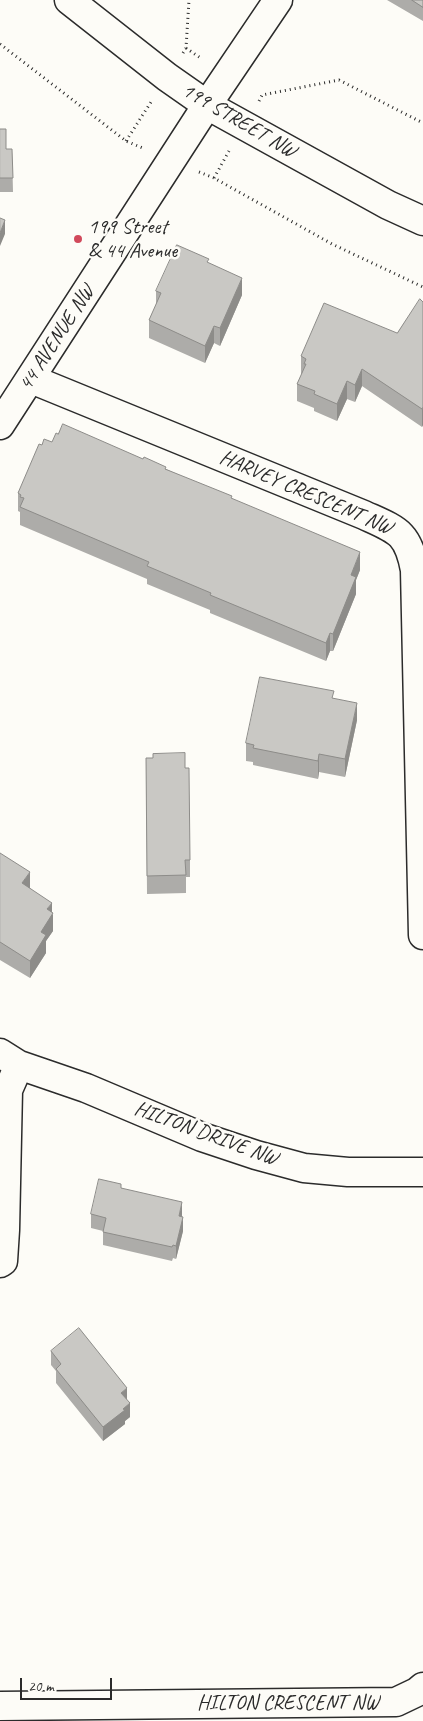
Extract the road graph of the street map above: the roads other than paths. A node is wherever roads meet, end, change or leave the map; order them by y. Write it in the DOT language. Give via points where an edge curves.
graph roads {
  1 [pos="69,0"];
  2 [pos="278,0"];
  3 [pos="207,105"];
  4 [pos="423,221"];
  5 [pos="31,380"];
  6 [pos="0,425"];
  7 [pos="423,935"];
  8 [pos="10,1059"];
  9 [pos="423,1172"];
  10 [pos="0,1263"];
  11 [pos="423,1688"];
  12 [pos="0,1706"];
  1 -- 3 [label="street, 199 STREET NW" via="166,77"];
  2 -- 3 [label="street, 44 AVENUE NW"];
  3 -- 4 [label="street, 199 STREET NW"];
  3 -- 5 [label="street, 44 AVENUE NW"];
  5 -- 6 [label="street, 44 AVENUE NW"];
  5 -- 7 [label="street, HARVEY CRESCENT NW" via="364,515 403,536 415,570"];
  8 -- 9 [label="street, HILTON DRIVE NW" via="202,1137 256,1155 313,1169"];
  8 -- 10 [label="street" via="5,1230 3,1261"];
  11 -- 12 [label="street, HILTON CRESCENT NW" via="396,1702"];
}
